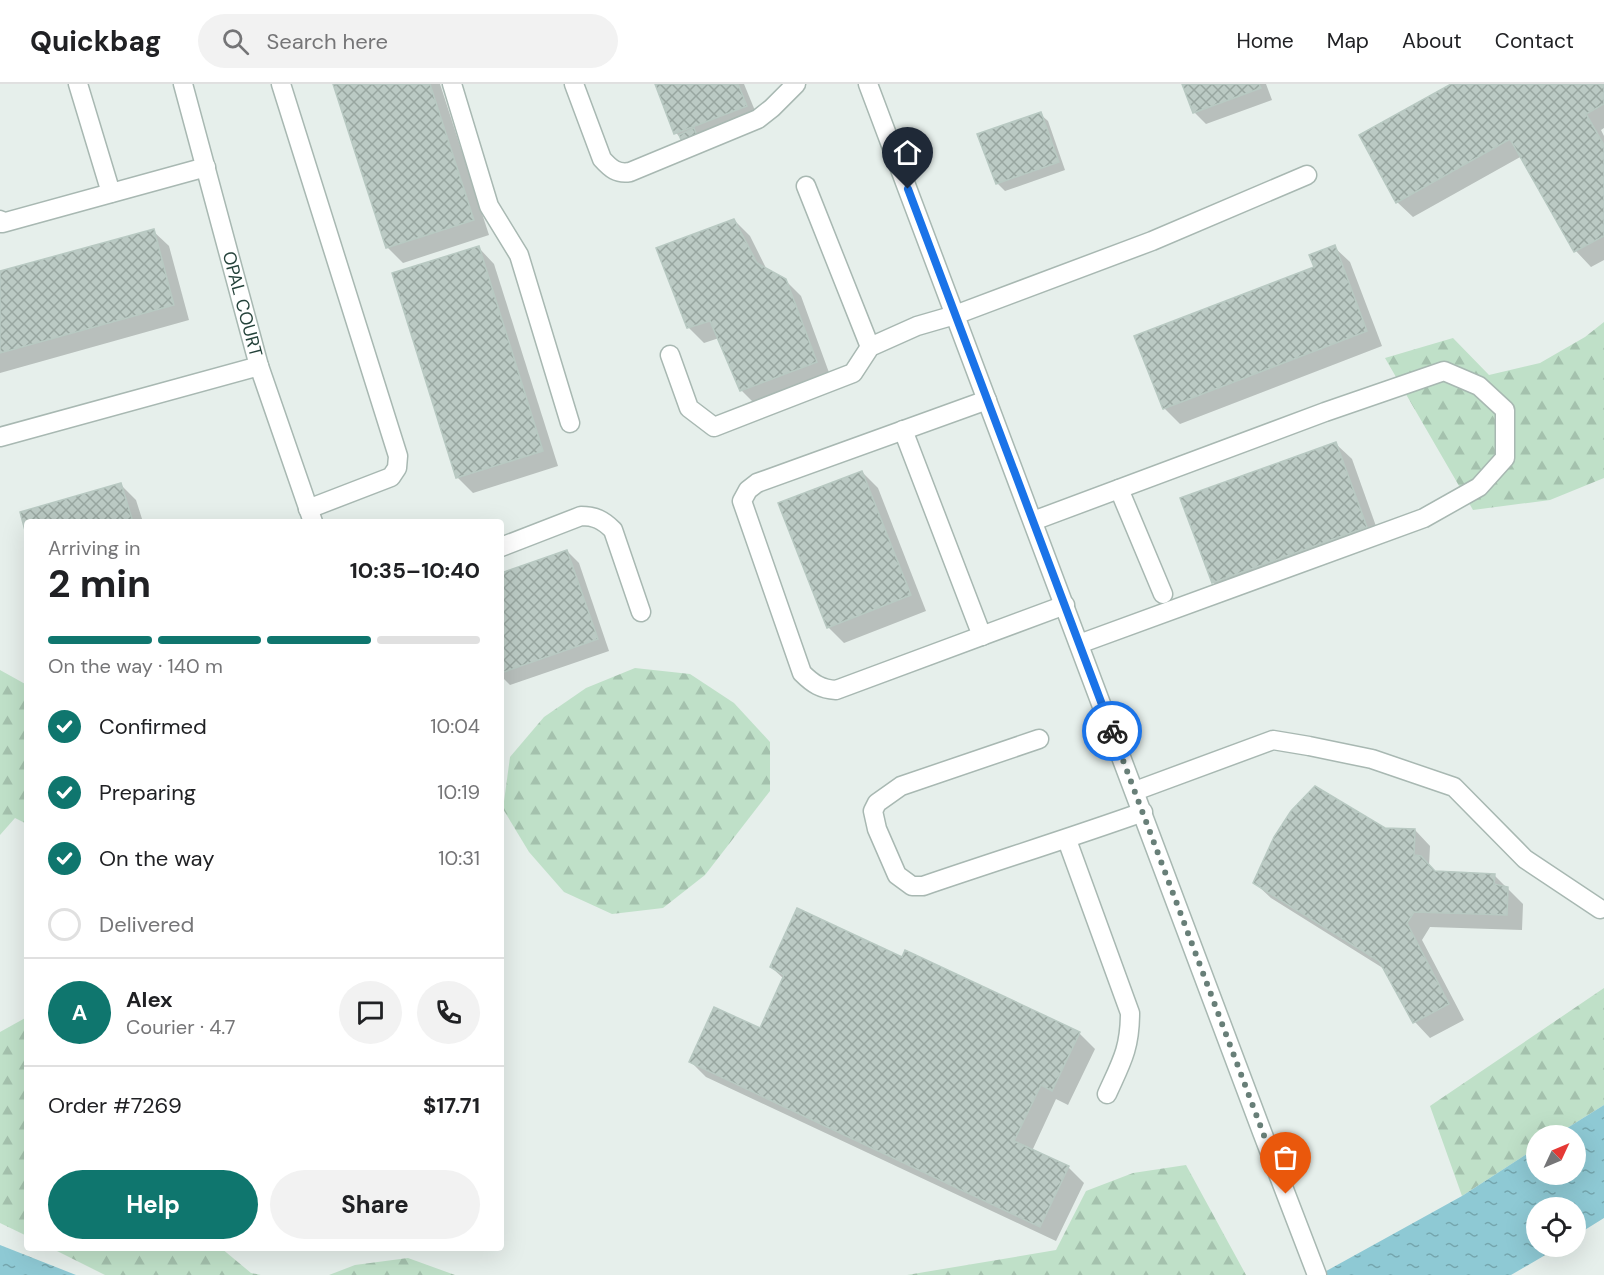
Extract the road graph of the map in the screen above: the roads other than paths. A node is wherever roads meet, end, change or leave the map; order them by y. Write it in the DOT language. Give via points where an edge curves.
graph roads {
  1 [pos="78,84"];
  2 [pos="183,84"];
  3 [pos="281,84"];
  4 [pos="452,84"];
  5 [pos="574,84"];
  6 [pos="796,84"];
  7 [pos="868,84"];
  8 [pos="206,167"];
  9 [pos="1307,176"];
  10 [pos="806,186"];
  11 [pos="111,193"];
  12 [pos="0,220"];
  13 [pos="955,315"];
  14 [pos="870,347"];
  15 [pos="670,355"];
  16 [pos="259,366"];
  17 [pos="987,400"];
  18 [pos="570,423"];
  19 [pos="903,430"];
  20 [pos="0,437"];
  21 [pos="1119,489"];
  22 [pos="311,515"];
  23 [pos="1033,521"];
  24 [pos="504,546"];
  25 [pos="1163,594"];
  26 [pos="1065,605"];
  27 [pos="641,612"];
  28 [pos="982,636"];
  29 [pos="1079,644"];
  30 [pos="1039,739"];
  31 [pos="1135,791"];
  32 [pos="1143,812"];
  33 [pos="1067,840"];
  34 [pos="1600,909"];
  35 [pos="1107,1094"];
  36 [pos="1317,1275"];
  1 -- 11 [label="street"];
  2 -- 8 [label="street, OPAL COURT"];
  3 -- 22 [label="street" via="398,456 391,477"];
  4 -- 18 [label="street" via="489,206 519,255"];
  5 -- 6 [label="street" via="602,159 610,169 621,173 758,119"];
  7 -- 13 [label="street"];
  8 -- 11 [label="street"];
  8 -- 16 [label="street, OPAL COURT"];
  9 -- 13 [label="street" via="1152,241"];
  10 -- 14 [label="street"];
  11 -- 12 [label="street" via="2,223"];
  13 -- 14 [label="street" via="917,326"];
  13 -- 17 [label="street"];
  14 -- 15 [label="street" via="853,373 714,427 689,408"];
  16 -- 20 [label="street"];
  16 -- 22 [label="street, OPAL COURT"];
  17 -- 19 [label="street"];
  17 -- 23 [label="street"];
  19 -- 28 [label="street"];
  19 -- 28 [label="street" via="757,483 747,490 742,501 802,673 811,683 836,690"];
  21 -- 23 [label="street"];
  21 -- 25 [label="street"];
  21 -- 29 [label="street" via="1444,370 1479,386 1505,410 1505,458 1479,487 1425,518"];
  23 -- 26 [label="street"];
  24 -- 27 [label="street" via="581,516 593,516 613,530"];
  26 -- 28 [label="street"];
  26 -- 29 [label="street"];
  29 -- 31 [label="street"];
  30 -- 33 [label="street" via="902,786 877,803 873,811 877,830 897,875 912,885 923,886"];
  31 -- 32 [label="street"];
  31 -- 34 [label="street" via="1273,740 1372,759 1454,787 1525,859"];
  32 -- 33 [label="street"];
  32 -- 36 [label="street"];
  33 -- 35 [label="street" via="1130,1013 1130,1037"];
}
